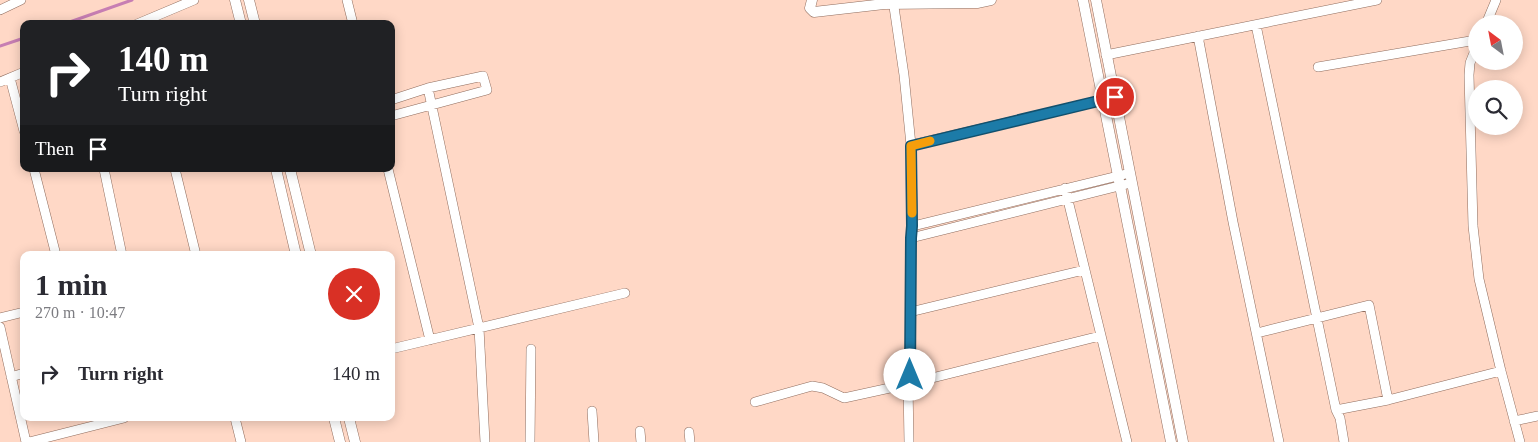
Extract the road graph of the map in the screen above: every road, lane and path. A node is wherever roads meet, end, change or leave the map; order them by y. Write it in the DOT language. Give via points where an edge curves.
graph roads {
  1 [pos="21,0"];
  2 [pos="194,0"];
  3 [pos="235,0"];
  4 [pos="249,0"];
  5 [pos="347,0"];
  6 [pos="812,0"];
  7 [pos="991,0"];
  8 [pos="1083,0"];
  9 [pos="1096,0"];
  10 [pos="1377,0"];
  11 [pos="1496,0"];
  12 [pos="894,2"];
  13 [pos="0,10"];
  14 [pos="1490,15"];
  15 [pos="146,20"];
  16 [pos="240,20"];
  17 [pos="254,20"];
  18 [pos="352,20"];
  19 [pos="1256,25"];
  20 [pos="1198,36"];
  21 [pos="1468,41"];
  22 [pos="1106,55"];
  23 [pos="1318,67"];
  24 [pos="1469,70"];
  25 [pos="20,74"];
  26 [pos="10,78"];
  27 [pos="0,82"];
  28 [pos="428,88"];
  29 [pos="1115,97"];
  30 [pos="395,99"];
  31 [pos="1104,99"];
  32 [pos="431,105"];
  33 [pos="395,115"];
  34 [pos="20,116"];
  35 [pos="911,146"];
  36 [pos="35,172"];
  37 [pos="105,172"];
  38 [pos="176,172"];
  39 [pos="277,172"];
  40 [pos="291,172"];
  41 [pos="389,172"];
  42 [pos="1131,178"];
  43 [pos="1120,180"];
  44 [pos="1065,188"];
  45 [pos="1067,199"];
  46 [pos="912,226"];
  47 [pos="911,238"];
  48 [pos="55,251"];
  49 [pos="121,251"];
  50 [pos="195,251"];
  51 [pos="295,251"];
  52 [pos="310,251"];
  53 [pos="1084,270"];
  54 [pos="625,293"];
  55 [pos="910,312"];
  56 [pos="20,313"];
  57 [pos="0,318"];
  58 [pos="1317,318"];
  59 [pos="0,327"];
  60 [pos="479,328"];
  61 [pos="1257,333"];
  62 [pos="1100,336"];
  63 [pos="430,340"];
  64 [pos="395,348"];
  65 [pos="531,349"];
  66 [pos="1501,371"];
  67 [pos="20,374"];
  68 [pos="11,377"];
  69 [pos="908,384"];
  70 [pos="1388,400"];
  71 [pos="755,402"];
  72 [pos="592,410"];
  73 [pos="1336,410"];
  74 [pos="20,414"];
  75 [pos="1538,416"];
  76 [pos="22,421"];
  77 [pos="112,421"];
  78 [pos="236,421"];
  79 [pos="335,421"];
  80 [pos="350,421"];
  81 [pos="1514,421"];
  82 [pos="640,431"];
  83 [pos="689,432"];
  84 [pos="27,442"];
  85 [pos="241,442"];
  86 [pos="340,442"];
  87 [pos="355,442"];
  88 [pos="485,442"];
  89 [pos="530,442"];
  90 [pos="594,442"];
  91 [pos="641,442"];
  92 [pos="690,442"];
  93 [pos="909,442"];
  94 [pos="1127,442"];
  95 [pos="1171,442"];
  96 [pos="1183,442"];
  97 [pos="1279,442"];
  98 [pos="1344,442"];
  99 [pos="1520,442"];
  1 -- 13 [label="street"];
  2 -- 15 [label="street"];
  3 -- 16 [label="street"];
  4 -- 17 [label="street"];
  5 -- 18 [label="street"];
  6 -- 12 [label="street" via="810,8 814,12"];
  7 -- 12 [label="street" via="977,3"];
  8 -- 31 [label="street"];
  9 -- 22 [label="street"];
  10 -- 19 [label="street"];
  11 -- 14 [label="street"];
  12 -- 35 [label="street"];
  19 -- 20 [label="street"];
  19 -- 58 [label="street"];
  20 -- 22 [label="street"];
  20 -- 61 [label="street"];
  21 -- 23 [label="street"];
  22 -- 29 [label="street"];
  24 -- 66 [label="street" via="1473,226 1479,279"];
  25 -- 26 [label="street"];
  26 -- 27 [label="street"];
  26 -- 34 [label="street"];
  28 -- 30 [label="street"];
  28 -- 32 [label="street"];
  28 -- 32 [label="street" via="483,76 487,90"];
  29 -- 31 [label="street"];
  29 -- 42 [label="street"];
  31 -- 35 [label="street"];
  31 -- 43 [label="street"];
  32 -- 33 [label="street"];
  32 -- 60 [label="street"];
  35 -- 46 [label="street"];
  36 -- 48 [label="street"];
  37 -- 49 [label="street"];
  38 -- 50 [label="street"];
  39 -- 51 [label="street"];
  40 -- 52 [label="street"];
  41 -- 63 [label="street"];
  42 -- 43 [label="street"];
  42 -- 96 [label="street"];
  43 -- 44 [label="street"];
  43 -- 45 [label="street"];
  43 -- 95 [label="street"];
  44 -- 45 [label="street"];
  44 -- 46 [label="street"];
  45 -- 47 [label="street"];
  45 -- 53 [label="street"];
  46 -- 47 [label="street"];
  47 -- 55 [label="street"];
  53 -- 55 [label="street"];
  53 -- 62 [label="street"];
  54 -- 60 [label="street"];
  55 -- 69 [label="street"];
  56 -- 57 [label="street"];
  58 -- 61 [label="street"];
  58 -- 70 [label="street" via="1369,305"];
  58 -- 73 [label="street"];
  59 -- 68 [label="street"];
  60 -- 63 [label="street"];
  60 -- 88 [label="street"];
  61 -- 97 [label="street"];
  62 -- 69 [label="street"];
  62 -- 94 [label="street"];
  63 -- 64 [label="street"];
  65 -- 89 [label="street"];
  66 -- 70 [label="street"];
  66 -- 81 [label="street"];
  67 -- 68 [label="street"];
  68 -- 74 [label="street"];
  69 -- 71 [label="street" via="844,398 812,386"];
  69 -- 93 [label="street"];
  70 -- 73 [label="street"];
  72 -- 90 [label="street"];
  73 -- 98 [label="street"];
  75 -- 81 [label="street"];
  76 -- 84 [label="street"];
  77 -- 84 [label="street"];
  78 -- 85 [label="street"];
  79 -- 86 [label="street"];
  80 -- 87 [label="street"];
  81 -- 99 [label="street"];
  82 -- 91 [label="street"];
  83 -- 92 [label="street"];
}
